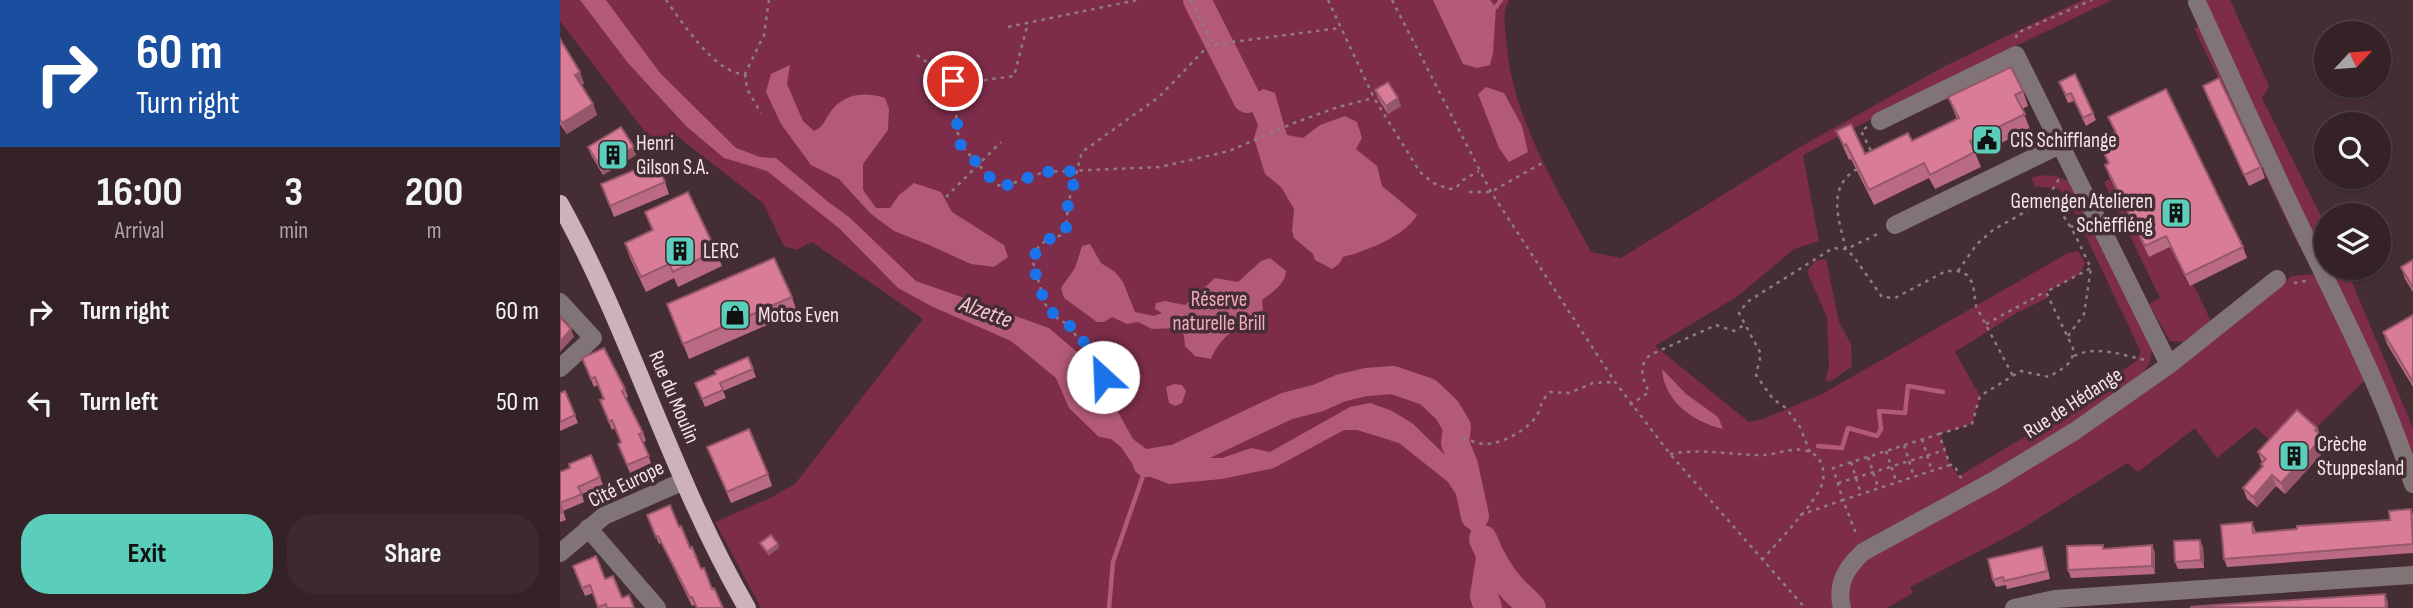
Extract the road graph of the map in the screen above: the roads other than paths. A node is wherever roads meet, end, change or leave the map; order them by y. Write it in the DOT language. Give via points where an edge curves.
graph roads {
  1 [pos="2197,2"];
  2 [pos="1880,121"];
  3 [pos="2060,145"];
  4 [pos="560,204"];
  5 [pos="1895,226"];
  6 [pos="2277,279"];
  7 [pos="560,302"];
  8 [pos="2169,365"];
  9 [pos="560,368"];
  10 [pos="684,481"];
  11 [pos="2413,484"];
  12 [pos="587,528"];
  13 [pos="560,553"];
  14 [pos="2413,575"];
  15 [pos="657,608"];
  16 [pos="747,608"];
  17 [pos="1842,608"];
  18 [pos="2014,608"];
  1 -- 11 [label="street" via="2376,383"];
  2 -- 3 [label="street" via="2016,55"];
  3 -- 5 [label="street"];
  3 -- 8 [label="street"];
  4 -- 10 [label="main road, Rue du Moulin" via="601,285"];
  6 -- 8 [label="street, Rue de Hédange"];
  7 -- 9 [label="street" via="593,338"];
  8 -- 17 [label="street, Rue de Hédange" via="2075,431 1863,552 1842,580"];
  10 -- 12 [label="street, Cité Europe" via="620,508"];
  10 -- 16 [label="main road, Rue du Moulin"];
  12 -- 13 [label="street, Cité Europe"];
  12 -- 15 [label="street, Cité Europe"];
  14 -- 18 [label="street" via="2054,599"];
}
